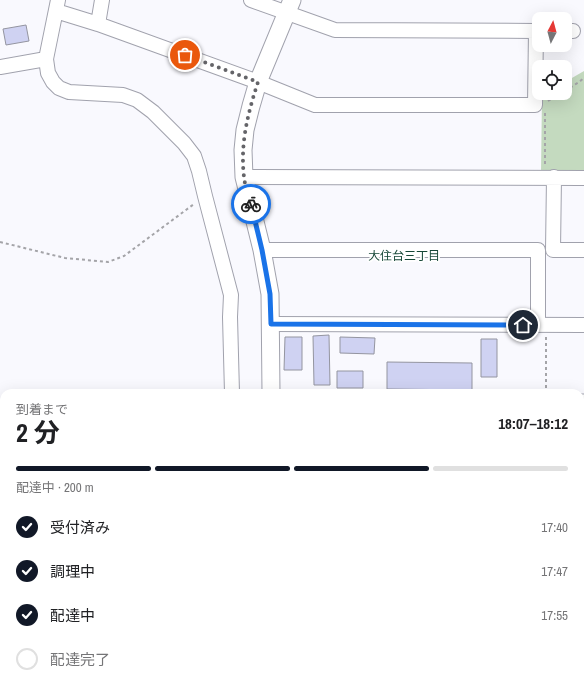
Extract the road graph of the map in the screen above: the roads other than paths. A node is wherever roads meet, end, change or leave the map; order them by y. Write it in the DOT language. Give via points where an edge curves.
graph roads {
  1 [pos="102,0"];
  2 [pos="251,0"];
  3 [pos="57,6"];
  4 [pos="289,6"];
  5 [pos="98,24"];
  6 [pos="532,31"];
  7 [pos="537,52"];
  8 [pos="46,59"];
  9 [pos="0,67"];
  10 [pos="258,82"];
  11 [pos="244,177"];
  12 [pos="550,178"];
  13 [pos="584,178"];
  14 [pos="262,250"];
  15 [pos="584,250"];
  16 [pos="271,324"];
  17 [pos="538,325"];
  18 [pos="584,325"];
  19 [pos="232,389"];
  20 [pos="271,389"];
  1 -- 5 [label="street"];
  2 -- 4 [label="street"];
  3 -- 5 [label="street"];
  3 -- 8 [label="street"];
  4 -- 6 [label="street" via="335,30"];
  4 -- 10 [label="street"];
  5 -- 10 [label="street"];
  7 -- 10 [label="street" via="535,105 315,106"];
  8 -- 9 [label="street"];
  8 -- 19 [label="street" via="48,73 59,88 69,92 123,95 137,100 153,112 194,156 231,295"];
  10 -- 11 [label="street" via="245,130"];
  11 -- 12 [label="street"];
  11 -- 14 [label="street"];
  12 -- 13 [label="street"];
  12 -- 15 [label="street" via="553,250"];
  14 -- 16 [label="street" via="270,294"];
  14 -- 17 [label="street" via="538,250"];
  16 -- 17 [label="street"];
  16 -- 20 [label="street"];
  17 -- 18 [label="street"];
}
